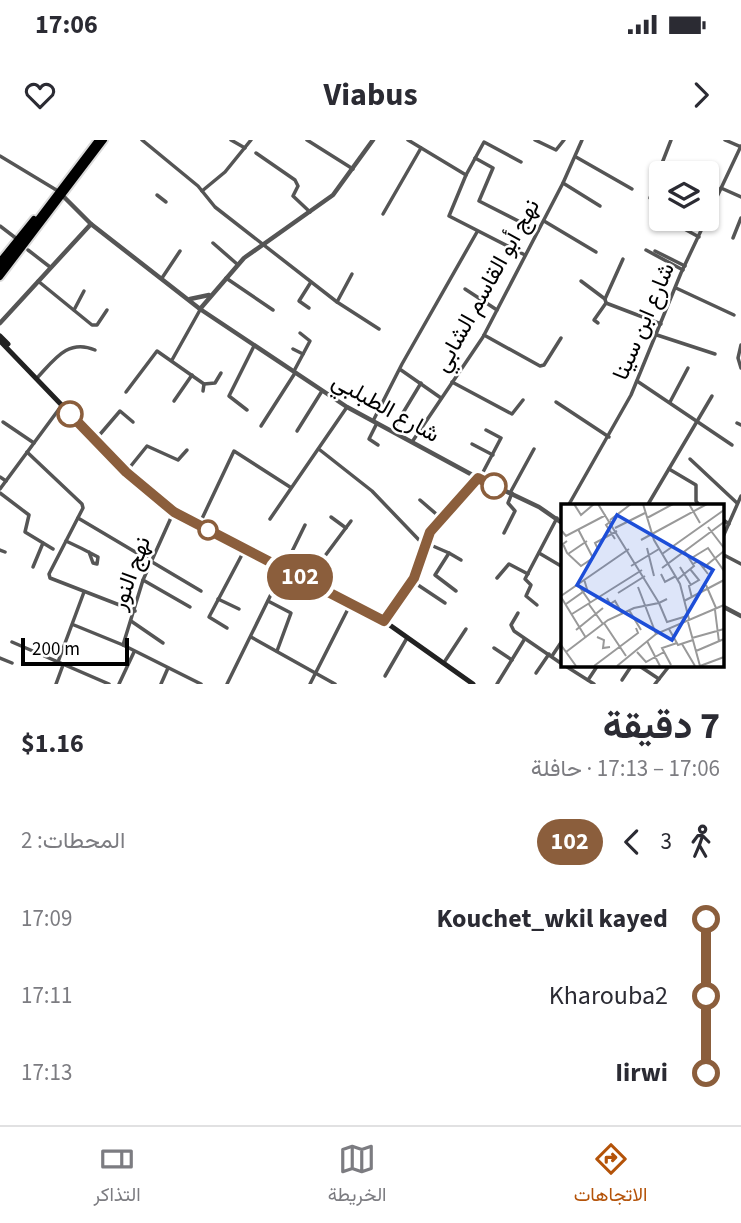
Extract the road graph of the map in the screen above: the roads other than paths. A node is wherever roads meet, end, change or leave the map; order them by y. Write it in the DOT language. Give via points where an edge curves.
graph roads {
  1 [pos="98,140"];
  2 [pos="103,140"];
  3 [pos="142,140"];
  4 [pos="231,140"];
  5 [pos="251,140"];
  6 [pos="307,140"];
  7 [pos="373,140"];
  8 [pos="408,140"];
  9 [pos="535,140"];
  10 [pos="564,140"];
  11 [pos="582,140"];
  12 [pos="671,140"];
  13 [pos="725,140"];
  14 [pos="485,142"];
  15 [pos="741,146"];
  16 [pos="245,148"];
  17 [pos="421,148"];
  18 [pos="256,153"];
  19 [pos="0,156"];
  20 [pos="576,157"];
  21 [pos="475,158"];
  22 [pos="665,161"];
  23 [pos="521,162"];
  24 [pos="353,169"];
  25 [pos="466,175"];
  26 [pos="564,183"];
  27 [pos="721,188"];
  28 [pos="632,189"];
  29 [pos="202,192"];
  30 [pos="719,192"];
  31 [pos="62,194"];
  32 [pos="157,195"];
  33 [pos="741,197"];
  34 [pos="166,202"];
  35 [pos="600,206"];
  36 [pos="310,212"];
  37 [pos="383,214"];
  38 [pos="741,218"];
  39 [pos="544,220"];
  40 [pos="91,224"];
  41 [pos="0,226"];
  42 [pos="538,230"];
  43 [pos="688,231"];
  44 [pos="702,231"];
  45 [pos="477,232"];
  46 [pos="699,237"];
  47 [pos="733,238"];
  48 [pos="17,239"];
  49 [pos="213,243"];
  50 [pos="265,244"];
  51 [pos="28,250"];
  52 [pos="646,250"];
  53 [pos="180,251"];
  54 [pos="655,251"];
  55 [pos="596,252"];
  56 [pos="14,254"];
  57 [pos="526,255"];
  58 [pos="623,259"];
  59 [pos="0,261"];
  60 [pos="237,264"];
  61 [pos="50,267"];
  62 [pos="684,268"];
  63 [pos="0,269"];
  64 [pos="352,274"];
  65 [pos="226,277"];
  66 [pos="162,278"];
  67 [pos="0,280"];
  68 [pos="38,281"];
  69 [pos="581,281"];
  70 [pos="312,282"];
  71 [pos="675,288"];
  72 [pos="465,289"];
  73 [pos="84,291"];
  74 [pos="212,293"];
  75 [pos="184,296"];
  76 [pos="606,301"];
  77 [pos="337,302"];
  78 [pos="309,308"];
  79 [pos="200,309"];
  80 [pos="74,310"];
  81 [pos="107,310"];
  82 [pos="273,310"];
  83 [pos="497,310"];
  84 [pos="734,315"];
  85 [pos="0,323"];
  86 [pos="598,323"];
  87 [pos="661,324"];
  88 [pos="379,329"];
  89 [pos="300,333"];
  90 [pos="484,335"];
  91 [pos="657,335"];
  92 [pos="0,336"];
  93 [pos="561,338"];
  94 [pos="0,341"];
  95 [pos="741,345"];
  96 [pos="254,346"];
  97 [pos="293,349"];
  98 [pos="95,350"];
  99 [pos="303,354"];
  100 [pos="715,354"];
  101 [pos="172,360"];
  102 [pos="688,368"];
  103 [pos="741,368"];
  104 [pos="401,370"];
  105 [pos="294,372"];
  106 [pos="221,373"];
  107 [pos="192,375"];
  108 [pos="37,379"];
  109 [pos="637,381"];
  110 [pos="452,382"];
  111 [pos="421,383"];
  112 [pos="204,384"];
  113 [pos="203,391"];
  114 [pos="322,391"];
  115 [pos="126,392"];
  116 [pos="712,396"];
  117 [pos="441,398"];
  118 [pos="523,400"];
  119 [pos="174,401"];
  120 [pos="556,402"];
  121 [pos="670,402"];
  122 [pos="62,405"];
  123 [pos="347,407"];
  124 [pos="247,410"];
  125 [pos="698,419"];
  126 [pos="3,422"];
  127 [pos="133,422"];
  128 [pos="375,422"];
  129 [pos="261,426"];
  130 [pos="486,430"];
  131 [pos="297,431"];
  132 [pos="392,431"];
  133 [pos="609,437"];
  134 [pos="95,441"];
  135 [pos="412,442"];
  136 [pos="34,443"];
  137 [pos="471,444"];
  138 [pos="378,445"];
  139 [pos="732,445"];
  140 [pos="534,449"];
  141 [pos="187,450"];
  142 [pos="320,450"];
  143 [pos="27,452"];
  144 [pos="493,456"];
  145 [pos="690,459"];
  146 [pos="669,469"];
  147 [pos="126,472"];
  148 [pos="0,477"];
  149 [pos="478,478"];
  150 [pos="6,481"];
  151 [pos="290,487"];
  152 [pos="0,491"];
  153 [pos="511,493"];
  154 [pos="741,496"];
  155 [pos="419,500"];
  156 [pos="737,503"];
  157 [pos="569,504"];
  158 [pos="648,504"];
  159 [pos="698,504"];
  160 [pos="174,512"];
  161 [pos="331,517"];
  162 [pos="78,518"];
  163 [pos="270,519"];
  164 [pos="442,519"];
  165 [pos="560,519"];
  166 [pos="724,520"];
  167 [pos="351,521"];
  168 [pos="729,524"];
  169 [pos="198,525"];
  170 [pos="305,525"];
  171 [pos="346,528"];
  172 [pos="504,533"];
  173 [pos="724,535"];
  174 [pos="66,541"];
  175 [pos="426,542"];
  176 [pos="43,543"];
  177 [pos="53,549"];
  178 [pos="245,550"];
  179 [pos="89,552"];
  180 [pos="449,553"];
  181 [pos="539,553"];
  182 [pos="724,555"];
  183 [pos="152,559"];
  184 [pos="461,560"];
  185 [pos="741,564"];
  186 [pos="561,566"];
  187 [pos="33,567"];
  188 [pos="285,570"];
  189 [pos="528,574"];
  190 [pos="497,578"];
  191 [pos="144,580"];
  192 [pos="307,580"];
  193 [pos="412,581"];
  194 [pos="201,591"];
  195 [pos="456,591"];
  196 [pos="84,592"];
  197 [pos="218,599"];
  198 [pos="268,601"];
  199 [pos="351,603"];
  200 [pos="445,603"];
  201 [pos="537,605"];
  202 [pos="190,607"];
  203 [pos="724,607"];
  204 [pos="239,609"];
  205 [pos="135,611"];
  206 [pos="518,613"];
  207 [pos="741,616"];
  208 [pos="131,621"];
  209 [pos="384,621"];
  210 [pos="74,625"];
  211 [pos="227,628"];
  212 [pos="466,629"];
  213 [pos="408,636"];
  214 [pos="250,637"];
  215 [pos="524,640"];
  216 [pos="12,642"];
  217 [pos="561,642"];
  218 [pos="163,643"];
  219 [pos="123,645"];
  220 [pos="494,648"];
  221 [pos="277,651"];
  222 [pos="134,652"];
  223 [pos="550,655"];
  224 [pos="0,658"];
  225 [pos="512,660"];
  226 [pos="445,661"];
  227 [pos="12,663"];
  228 [pos="60,663"];
  229 [pos="561,663"];
  230 [pos="566,666"];
  231 [pos="597,666"];
  232 [pos="631,666"];
  233 [pos="640,666"];
  234 [pos="669,666"];
  235 [pos="167,668"];
  236 [pos="315,672"];
  237 [pos="537,673"];
  238 [pos="385,676"];
  239 [pos="659,679"];
  240 [pos="588,680"];
  241 [pos="622,680"];
  242 [pos="56,684"];
  243 [pos="109,684"];
  244 [pos="119,684"];
  245 [pos="160,684"];
  246 [pos="201,684"];
  247 [pos="227,684"];
  248 [pos="310,684"];
  249 [pos="335,684"];
  250 [pos="474,684"];
  251 [pos="497,684"];
  252 [pos="594,684"];
  253 [pos="655,684"];
  1 -- 31 [label="highway"];
  2 -- 31 [label="highway"];
  3 -- 29 [label="street"];
  4 -- 16 [label="street"];
  5 -- 16 [label="street"];
  6 -- 24 [label="street"];
  7 -- 24 [label="street"];
  8 -- 17 [label="street"];
  9 -- 10 [label="street" via="556,150"];
  11 -- 20 [label="street, نهج أبو القاسم الشابي"];
  12 -- 22 [label="street"];
  13 -- 15 [label="street"];
  14 -- 21 [label="street"];
  14 -- 23 [label="street"];
  15 -- 27 [label="street, شارع ابن سينا"];
  16 -- 29 [label="street"];
  17 -- 25 [label="street"];
  17 -- 37 [label="street"];
  18 -- 36 [label="street" via="295,180 298,186 293,196"];
  19 -- 31 [label="street"];
  20 -- 26 [label="street, نهج أبو القاسم الشابي"];
  20 -- 28 [label="street"];
  21 -- 25 [label="street"];
  21 -- 42 [label="street" via="494,168 479,201"];
  24 -- 36 [label="street" via="333,195"];
  25 -- 45 [label="street" via="449,216"];
  26 -- 35 [label="street"];
  26 -- 39 [label="street, نهج أبو القاسم الشابي"];
  27 -- 30 [label="street, شارع ابن سينا"];
  27 -- 33 [label="street"];
  29 -- 50 [label="street" via="214,207"];
  31 -- 40 [label="street, شارع الطبلبي"];
  31 -- 48 [label="highway"];
  31 -- 56 [label="highway"];
  31 -- 67 [label="highway"];
  32 -- 34 [label="street"];
  36 -- 50 [label="street"];
  38 -- 47 [label="street"];
  39 -- 42 [label="street, نهج أبو القاسم الشابي"];
  39 -- 55 [label="street"];
  40 -- 61 [label="street"];
  40 -- 66 [label="street, شارع الطبلبي"];
  41 -- 48 [label="street"];
  42 -- 57 [label="street, نهج أبو القاسم الشابي"];
  43 -- 46 [label="street"];
  44 -- 46 [label="street, شارع ابن سينا"];
  45 -- 57 [label="street"];
  45 -- 104 [label="street"];
  46 -- 62 [label="street, شارع ابن سينا"];
  48 -- 59 [label="highway"];
  49 -- 60 [label="street"];
  50 -- 60 [label="street"];
  50 -- 70 [label="street"];
  51 -- 61 [label="street"];
  52 -- 62 [label="street"];
  53 -- 66 [label="street"];
  54 -- 62 [label="street"];
  56 -- 63 [label="highway"];
  56 -- 67 [label="highway"];
  57 -- 83 [label="street, نهج أبو القاسم الشابي"];
  58 -- 76 [label="street"];
  60 -- 65 [label="street"];
  61 -- 68 [label="street"];
  62 -- 71 [label="street, شارع ابن سينا"];
  64 -- 77 [label="street"];
  65 -- 74 [label="street"];
  65 -- 82 [label="street"];
  66 -- 75 [label="street, شارع الطبلبي"];
  68 -- 80 [label="street"];
  68 -- 85 [label="street"];
  69 -- 76 [label="street"];
  70 -- 77 [label="street"];
  70 -- 78 [label="street" via="299,301"];
  71 -- 84 [label="street"];
  71 -- 87 [label="street, شارع ابن سينا"];
  72 -- 83 [label="street"];
  73 -- 80 [label="street"];
  74 -- 75 [label="street" via="198,300"];
  74 -- 79 [label="street"];
  75 -- 79 [label="street, شارع الطبلبي"];
  76 -- 86 [label="street" via="594,320"];
  76 -- 87 [label="street"];
  77 -- 88 [label="street"];
  79 -- 96 [label="street, شارع الطبلبي"];
  79 -- 101 [label="street"];
  80 -- 81 [label="street" via="97,325"];
  83 -- 90 [label="street, نهج أبو القاسم الشابي"];
  87 -- 91 [label="street, شارع ابن سينا"];
  89 -- 99 [label="street" via="310,341"];
  90 -- 93 [label="street" via="540,366"];
  90 -- 110 [label="street, نهج أبو القاسم الشابي"];
  91 -- 100 [label="street"];
  91 -- 109 [label="street, شارع ابن سينا"];
  92 -- 108 [label="main road"];
  94 -- 108 [label="main road"];
  95 -- 103 [label="street"];
  96 -- 105 [label="street, شارع الطبلبي"];
  96 -- 124 [label="street" via="229,396"];
  97 -- 99 [label="street"];
  98 -- 108 [label="street" via="68,348"];
  99 -- 105 [label="street"];
  101 -- 107 [label="street"];
  101 -- 115 [label="street" via="153,352"];
  102 -- 121 [label="street"];
  104 -- 111 [label="street"];
  104 -- 128 [label="street"];
  105 -- 114 [label="street, شارع الطبلبي"];
  105 -- 129 [label="street"];
  106 -- 112 [label="street" via="215,383"];
  107 -- 112 [label="street"];
  107 -- 119 [label="street"];
  108 -- 122 [label="main road"];
  109 -- 121 [label="street"];
  109 -- 133 [label="street, شارع ابن سينا"];
  110 -- 117 [label="street, نهج أبو القاسم الشابي"];
  110 -- 118 [label="street" via="512,414"];
  111 -- 117 [label="street"];
  111 -- 132 [label="street"];
  112 -- 113 [label="street"];
  114 -- 123 [label="street, شارع الطبلبي"];
  114 -- 131 [label="street"];
  116 -- 125 [label="street"];
  117 -- 135 [label="street, نهج أبو القاسم الشابي"];
  120 -- 133 [label="street"];
  121 -- 125 [label="street"];
  122 -- 134 [label="main road"];
  122 -- 136 [label="street"];
  123 -- 128 [label="street, شارع الطبلبي"];
  123 -- 142 [label="street"];
  125 -- 139 [label="street"];
  125 -- 146 [label="street"];
  126 -- 136 [label="street"];
  127 -- 134 [label="street" via="120,411"];
  128 -- 132 [label="street, شارع الطبلبي"];
  128 -- 138 [label="street" via="369,439"];
  130 -- 144 [label="street" via="501,438"];
  132 -- 135 [label="street, شارع الطبلبي"];
  133 -- 157 [label="street, شارع ابن سينا"];
  134 -- 147 [label="main road"];
  135 -- 149 [label="street, شارع الطبلبي"];
  136 -- 143 [label="street"];
  137 -- 144 [label="street"];
  140 -- 153 [label="street"];
  141 -- 147 [label="street" via="178,460 147,446"];
  142 -- 151 [label="street"];
  142 -- 175 [label="street" via="365,484"];
  143 -- 150 [label="street"];
  143 -- 162 [label="street" via="82,504"];
  144 -- 149 [label="street"];
  145 -- 156 [label="street"];
  146 -- 158 [label="street"];
  146 -- 159 [label="street" via="696,485"];
  147 -- 160 [label="main road"];
  148 -- 150 [label="street"];
  149 -- 153 [label="street, شارع الطبلبي"];
  149 -- 164 [label="street"];
  150 -- 152 [label="street"];
  151 -- 163 [label="street"];
  151 -- 169 [label="street" via="234,451"];
  152 -- 176 [label="street" via="29,515 25,532"];
  153 -- 165 [label="street, شارع الطبلبي"];
  153 -- 172 [label="street" via="508,503 515,511"];
  154 -- 156 [label="street"];
  155 -- 164 [label="street"];
  156 -- 168 [label="street"];
  160 -- 169 [label="main road"];
  160 -- 183 [label="street, نهج النور"];
  161 -- 171 [label="street"];
  162 -- 174 [label="street"];
  162 -- 183 [label="street"];
  164 -- 175 [label="street"];
  165 -- 181 [label="street"];
  166 -- 168 [label="street"];
  167 -- 171 [label="street"];
  168 -- 173 [label="street"];
  169 -- 178 [label="main road"];
  170 -- 188 [label="street"];
  171 -- 192 [label="street"];
  174 -- 179 [label="street"];
  174 -- 196 [label="street" via="48,575"];
  175 -- 180 [label="street"];
  175 -- 193 [label="street"];
  176 -- 177 [label="street"];
  176 -- 187 [label="street"];
  178 -- 188 [label="main road"];
  178 -- 197 [label="street"];
  180 -- 184 [label="street"];
  180 -- 195 [label="street" via="435,575"];
  181 -- 186 [label="street"];
  181 -- 189 [label="street"];
  182 -- 185 [label="street"];
  183 -- 191 [label="street, نهج النور"];
  183 -- 194 [label="street"];
  188 -- 192 [label="main road"];
  188 -- 198 [label="street"];
  189 -- 190 [label="street" via="506,564"];
  189 -- 201 [label="street" via="525,579 531,585 526,597"];
  191 -- 202 [label="street"];
  191 -- 205 [label="street, نهج النور"];
  192 -- 199 [label="main road"];
  193 -- 200 [label="street"];
  193 -- 209 [label="street"];
  196 -- 205 [label="street"];
  196 -- 210 [label="street"];
  197 -- 204 [label="street"];
  197 -- 211 [label="street" via="209,617"];
  198 -- 214 [label="street"];
  198 -- 221 [label="street" via="291,613"];
  199 -- 209 [label="main road"];
  199 -- 236 [label="street"];
  203 -- 207 [label="street"];
  205 -- 208 [label="street, نهج النور"];
  206 -- 215 [label="street" via="511,627"];
  208 -- 218 [label="street"];
  208 -- 219 [label="street, نهج النور"];
  209 -- 213 [label="main road"];
  210 -- 219 [label="street"];
  210 -- 228 [label="street"];
  212 -- 226 [label="street"];
  213 -- 226 [label="main road"];
  213 -- 238 [label="street"];
  214 -- 221 [label="street"];
  214 -- 247 [label="street"];
  215 -- 223 [label="street"];
  215 -- 225 [label="street"];
  216 -- 228 [label="street"];
  217 -- 223 [label="street"];
  219 -- 222 [label="street, نهج النور"];
  220 -- 225 [label="street"];
  221 -- 236 [label="street"];
  222 -- 235 [label="street, نهج النور"];
  222 -- 244 [label="street"];
  223 -- 229 [label="street"];
  223 -- 237 [label="street"];
  224 -- 227 [label="street"];
  225 -- 251 [label="street"];
  226 -- 250 [label="main road"];
  228 -- 242 [label="street"];
  228 -- 243 [label="street"];
  230 -- 240 [label="street"];
  231 -- 240 [label="street"];
  232 -- 241 [label="street"];
  233 -- 239 [label="street"];
  234 -- 239 [label="street"];
  235 -- 245 [label="street"];
  235 -- 246 [label="street, نهج النور"];
  236 -- 248 [label="street"];
  236 -- 249 [label="street"];
  239 -- 253 [label="street"];
  240 -- 252 [label="street"];
}
